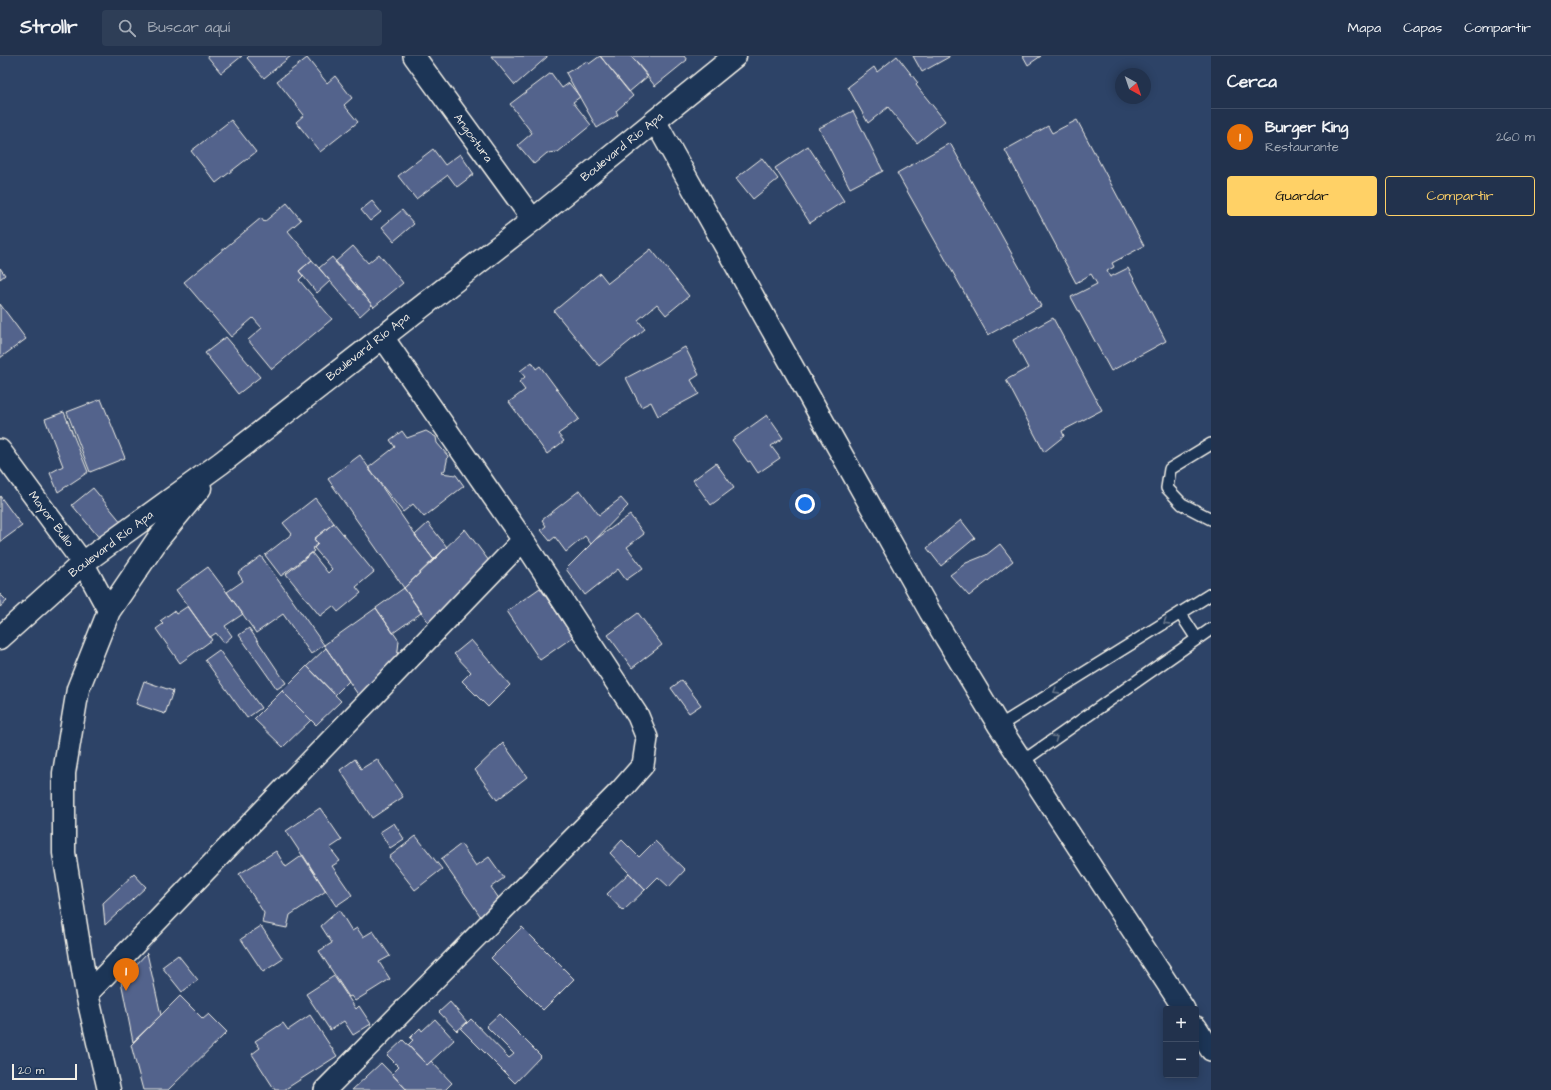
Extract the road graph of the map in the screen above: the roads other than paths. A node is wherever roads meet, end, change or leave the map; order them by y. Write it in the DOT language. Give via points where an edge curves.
graph roads {
  1 [pos="414,56"];
  2 [pos="735,56"];
  3 [pos="655,120"];
  4 [pos="533,220"];
  5 [pos="382,336"];
  6 [pos="1211,444"];
  7 [pos="0,450"];
  8 [pos="221,463"];
  9 [pos="1211,519"];
  10 [pos="523,540"];
  11 [pos="83,563"];
  12 [pos="1211,594"];
  13 [pos="109,611"];
  14 [pos="1180,613"];
  15 [pos="1211,629"];
  16 [pos="0,638"];
  17 [pos="1197,639"];
  18 [pos="999,726"];
  19 [pos="1023,761"];
  20 [pos="87,994"];
  21 [pos="1182,1006"];
  22 [pos="1199,1032"];
  23 [pos="1211,1050"];
  24 [pos="109,1090"];
  25 [pos="325,1090"];
  1 -- 4 [label="street, Angostura"];
  2 -- 3 [label="main road, Boulevard Río Apa"];
  3 -- 4 [label="main road, Boulevard Río Apa"];
  3 -- 18 [label="street" via="930,612"];
  4 -- 5 [label="main road, Boulevard Río Apa"];
  5 -- 8 [label="main road, Boulevard Río Apa"];
  5 -- 10 [label="street"];
  6 -- 9 [label="lane" via="1170,469 1168,488 1182,504"];
  7 -- 11 [label="street, Mayor Bullo"];
  8 -- 11 [label="main road, Boulevard Río Apa"];
  8 -- 13 [label="main road" via="158,539"];
  10 -- 20 [label="street"];
  10 -- 25 [label="street" via="638,716 646,738 643,764 622,789"];
  11 -- 13 [label="street, Mayor Bullo"];
  11 -- 16 [label="main road, Boulevard Río Apa"];
  12 -- 14 [label="lane"];
  13 -- 20 [label="main road" via="78,689 64,773 64,853"];
  14 -- 17 [label="lane"];
  14 -- 18 [label="lane, one-way"];
  15 -- 17 [label="lane"];
  19 -- 17 [label="lane, one-way"];
  18 -- 19 [label="street"];
  19 -- 21 [label="street"];
  20 -- 24 [label="main road"];
  22 -- 23 [label="street"];
}
